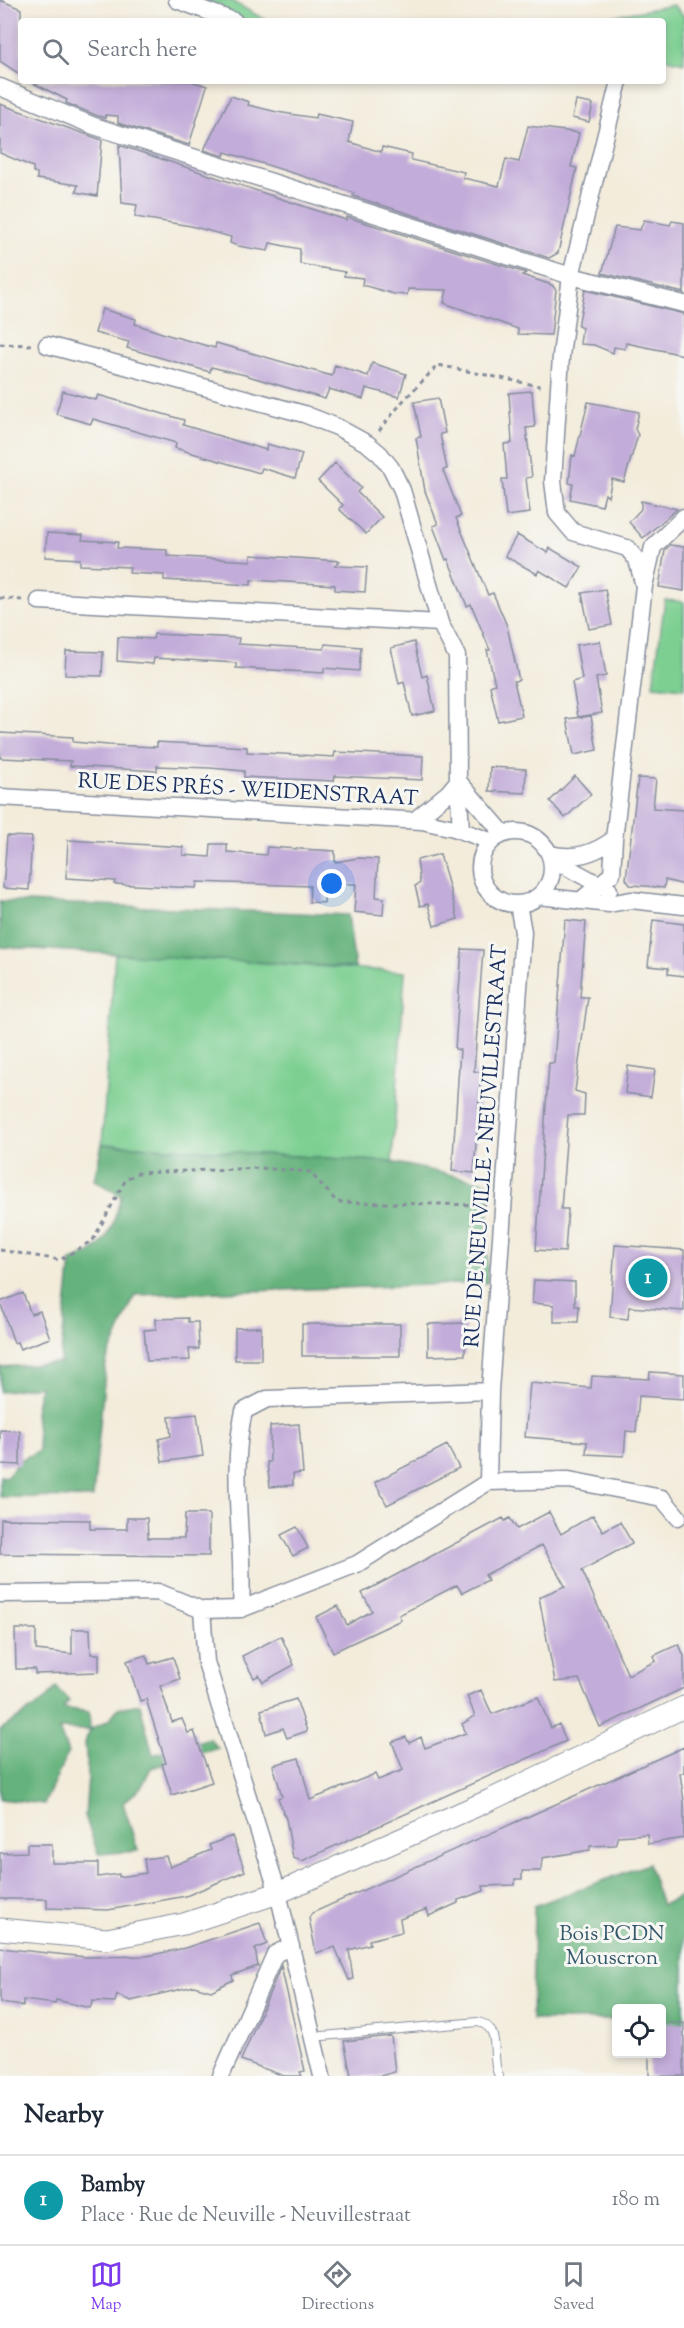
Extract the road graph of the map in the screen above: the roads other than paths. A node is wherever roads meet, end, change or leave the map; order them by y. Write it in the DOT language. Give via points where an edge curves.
graph roads {
  1 [pos="177,0"];
  2 [pos="226,18"];
  3 [pos="618,84"];
  4 [pos="0,87"];
  5 [pos="571,276"];
  6 [pos="684,304"];
  7 [pos="47,345"];
  8 [pos="684,517"];
  9 [pos="644,586"];
  10 [pos="39,601"];
  11 [pos="440,622"];
  12 [pos="458,781"];
  13 [pos="0,797"];
  14 [pos="415,820"];
  15 [pos="461,830"];
  16 [pos="497,837"];
  17 [pos="614,839"];
  18 [pos="551,856"];
  19 [pos="600,886"];
  20 [pos="539,896"];
  21 [pos="580,900"];
  22 [pos="631,900"];
  23 [pos="518,904"];
  24 [pos="684,906"];
  25 [pos="490,1391"];
  26 [pos="488,1482"];
  27 [pos="678,1517"];
  28 [pos="0,1594"];
  29 [pos="241,1609"];
  30 [pos="202,1610"];
  31 [pos="684,1707"];
  32 [pos="278,1893"];
  33 [pos="0,1929"];
  34 [pos="291,1946"];
  35 [pos="312,2037"];
  36 [pos="221,2076"];
  37 [pos="322,2076"];
  38 [pos="499,2076"];
  1 -- 2 [label="street"];
  3 -- 5 [label="street"];
  4 -- 5 [label="street" via="94,126"];
  5 -- 6 [label="street"];
  5 -- 9 [label="street" via="553,481 557,513 573,532 627,548 637,560"];
  7 -- 11 [label="street" via="304,414 368,444 391,468 402,490"];
  8 -- 9 [label="street" via="653,547"];
  9 -- 17 [label="street"];
  10 -- 11 [label="street"];
  11 -- 12 [label="street" via="457,656"];
  12 -- 14 [label="street"];
  12 -- 15 [label="street"];
  12 -- 16 [label="street"];
  13 -- 14 [label="street, RUE DES PRÉS - WEIDENSTRAAT"];
  14 -- 15 [label="street, RUE DES PRÉS - WEIDENSTRAAT"];
  15 -- 16 [label="street, RUE DES PRÉS - WEIDENSTRAAT"];
  16 -- 18 [label="street, RUE DES PRÉS - WEIDENSTRAAT" via="512,831 531,834"];
  16 -- 23 [label="street" via="480,861 482,883 497,899"];
  17 -- 18 [label="street" via="581,856"];
  17 -- 19 [label="street" via="612,874"];
  18 -- 19 [label="street, RUE DES PRÉS - WEIDENSTRAAT"];
  18 -- 20 [label="street" via="552,875"];
  19 -- 21 [label="street"];
  19 -- 22 [label="street, RUE DES PRÉS - WEIDENSTRAAT"];
  20 -- 21 [label="street, RUE DES PRÉS - WEIDENSTRAAT"];
  20 -- 23 [label="street, RUE DES PRÉS - WEIDENSTRAAT"];
  21 -- 22 [label="street, RUE DES PRÉS - WEIDENSTRAAT" via="609,904"];
  22 -- 24 [label="street, RUE DES PRÉS - WEIDENSTRAAT"];
  23 -- 25 [label="street, RUE DE NEUVILLE - NEUVILLESTRAAT" via="523,932"];
  25 -- 26 [label="street, RUE DE NEUVILLE - NEUVILLESTRAAT"];
  25 -- 29 [label="street" via="267,1399 244,1411 237,1441"];
  26 -- 27 [label="street" via="569,1480 662,1498"];
  26 -- 29 [label="street" via="357,1564"];
  28 -- 30 [label="street" via="158,1592"];
  29 -- 30 [label="street"];
  30 -- 32 [label="street" via="206,1662"];
  31 -- 32 [label="street" via="490,1800"];
  32 -- 33 [label="street" via="184,1924 107,1939"];
  32 -- 34 [label="street"];
  34 -- 35 [label="street"];
  34 -- 36 [label="street" via="275,1954"];
  35 -- 37 [label="street"];
  35 -- 38 [label="lane" via="477,2022 493,2031"];
}
